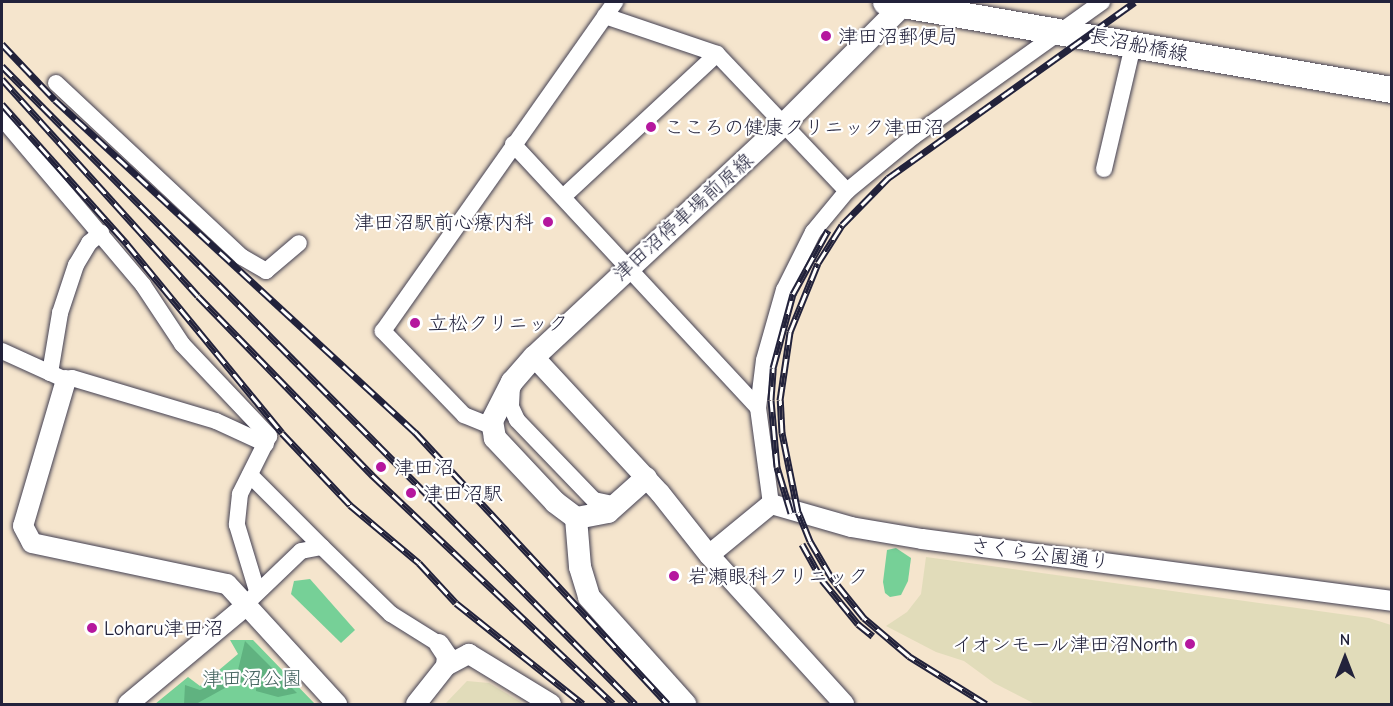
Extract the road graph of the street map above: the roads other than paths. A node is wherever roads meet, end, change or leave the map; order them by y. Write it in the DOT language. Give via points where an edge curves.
graph roads {
  1 [pos="615,2"];
  2 [pos="1102,2"];
  3 [pos="898,3"];
  4 [pos="605,16"];
  5 [pos="1060,31"];
  6 [pos="1133,45"];
  7 [pos="717,54"];
  8 [pos="56,83"];
  9 [pos="1392,90"];
  10 [pos="2,118"];
  11 [pos="783,126"];
  12 [pos="513,144"];
  13 [pos="1104,169"];
  14 [pos="847,191"];
  15 [pos="563,197"];
  16 [pos="101,233"];
  17 [pos="299,243"];
  18 [pos="626,268"];
  19 [pos="2,351"];
  20 [pos="534,357"];
  21 [pos="58,376"];
  22 [pos="512,382"];
  23 [pos="758,408"];
  24 [pos="491,426"];
  25 [pos="267,444"];
  26 [pos="250,475"];
  27 [pos="646,478"];
  28 [pos="771,504"];
  29 [pos="617,506"];
  30 [pos="576,518"];
  31 [pos="322,547"];
  32 [pos="709,555"];
  33 [pos="252,598"];
  34 [pos="1392,601"];
  35 [pos="410,625"];
  36 [pos="439,644"];
  37 [pos="469,654"];
  38 [pos="446,666"];
  39 [pos="128,705"];
  40 [pos="337,705"];
  41 [pos="416,705"];
  42 [pos="551,705"];
  43 [pos="685,705"];
  44 [pos="844,705"];
  1 -- 4 [label="street"];
  2 -- 5 [label="street"];
  3 -- 5 [label="main road, 長沼船橋線"];
  3 -- 11 [label="main road, 津田沼停車場前原線"];
  4 -- 7 [label="street"];
  4 -- 12 [label="street"];
  5 -- 6 [label="main road, 長沼船橋線"];
  5 -- 14 [label="street" via="914,136"];
  6 -- 9 [label="main road, 長沼船橋線"];
  6 -- 13 [label="street"];
  7 -- 11 [label="street"];
  7 -- 15 [label="street"];
  8 -- 17 [label="street" via="242,256 266,271"];
  10 -- 16 [label="street"];
  11 -- 14 [label="street"];
  11 -- 18 [label="main road, 津田沼停車場前原線"];
  12 -- 15 [label="street"];
  12 -- 24 [label="street" via="383,331 464,415"];
  14 -- 23 [label="street" via="813,232 794,264 769,334"];
  15 -- 18 [label="street"];
  16 -- 21 [label="street" via="89,243 76,265 60,314"];
  16 -- 25 [label="street" via="143,285 182,344 269,436"];
  18 -- 20 [label="main road, 津田沼停車場前原線"];
  18 -- 23 [label="street"];
  19 -- 21 [label="street"];
  20 -- 22 [label="main road, 津田沼停車場前原線"];
  20 -- 27 [label="street"];
  21 -- 25 [label="street" via="216,421"];
  21 -- 33 [label="street" via="23,526 32,543 227,584"];
  22 -- 24 [label="main road, 津田沼停車場前原線"];
  22 -- 29 [label="street" via="511,406 517,420 594,500"];
  23 -- 28 [label="street"];
  24 -- 30 [label="main road" via="501,445 555,502"];
  25 -- 26 [label="street"];
  26 -- 31 [label="street"];
  26 -- 33 [label="street" via="240,494 237,525"];
  27 -- 29 [label="main road"];
  27 -- 32 [label="street"];
  28 -- 32 [label="street"];
  28 -- 34 [label="street, さくら公園通り" via="851,527 922,539"];
  29 -- 30 [label="main road" via="599,516"];
  30 -- 43 [label="main road" via="580,567 589,597"];
  31 -- 33 [label="street" via="301,551"];
  31 -- 35 [label="street" via="391,614"];
  32 -- 44 [label="street"];
  33 -- 39 [label="street"];
  33 -- 40 [label="street"];
  35 -- 36 [label="street"];
  35 -- 37 [label="street"];
  36 -- 38 [label="street" via="447,656"];
  37 -- 38 [label="street"];
  37 -- 42 [label="street"];
  38 -- 41 [label="street"];
}
